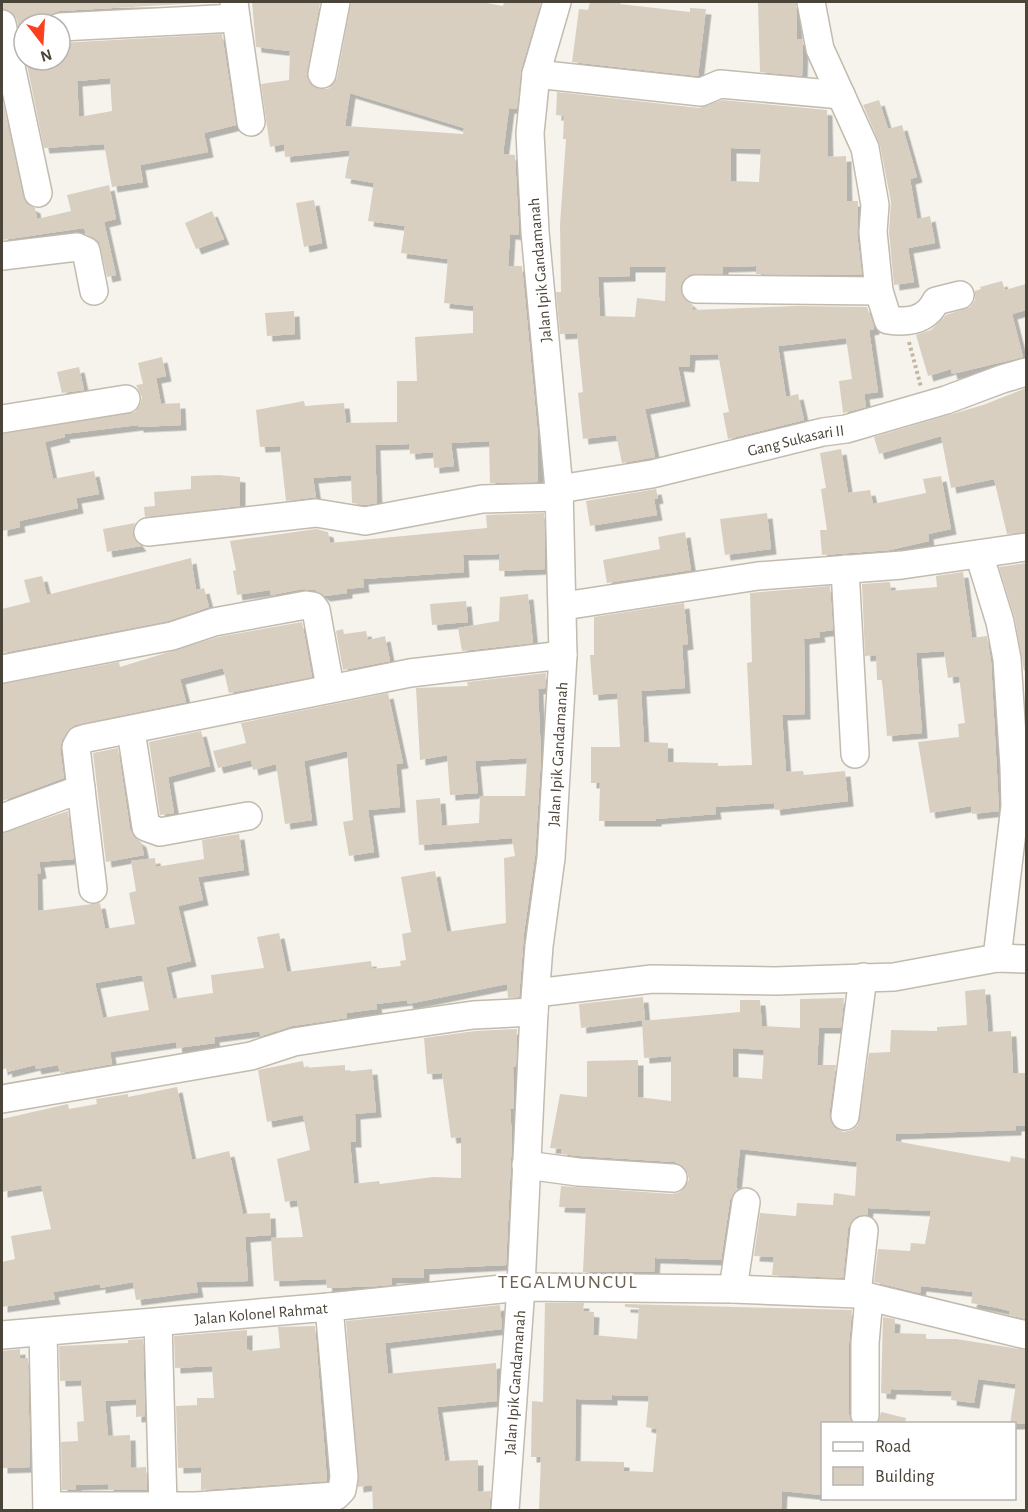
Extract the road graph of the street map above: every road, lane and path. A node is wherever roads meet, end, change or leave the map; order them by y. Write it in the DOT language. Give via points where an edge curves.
graph roads {
  1 [pos="336,2"];
  2 [pos="556,2"];
  3 [pos="811,2"];
  4 [pos="235,10"];
  5 [pos="2,24"];
  6 [pos="72,26"];
  7 [pos="2,30"];
  8 [pos="322,74"];
  9 [pos="536,74"];
  10 [pos="841,95"];
  11 [pos="251,122"];
  12 [pos="38,192"];
  13 [pos="2,256"];
  14 [pos="696,290"];
  15 [pos="94,291"];
  16 [pos="879,291"];
  17 [pos="960,295"];
  18 [pos="903,322"];
  19 [pos="1026,372"];
  20 [pos="126,399"];
  21 [pos="926,405"];
  22 [pos="2,419"];
  23 [pos="560,493"];
  24 [pos="148,532"];
  25 [pos="1026,547"];
  26 [pos="979,554"];
  27 [pos="845,568"];
  28 [pos="564,606"];
  29 [pos="563,655"];
  30 [pos="1017,658"];
  31 [pos="2,669"];
  32 [pos="330,687"];
  33 [pos="132,730"];
  34 [pos="855,754"];
  35 [pos="1020,766"];
  36 [pos="81,789"];
  37 [pos="248,816"];
  38 [pos="2,818"];
  39 [pos="93,889"];
  40 [pos="997,958"];
  41 [pos="1026,959"];
  42 [pos="863,977"];
  43 [pos="535,1003"];
  44 [pos="2,1099"];
  45 [pos="845,1116"];
  46 [pos="526,1165"];
  47 [pos="673,1178"];
  48 [pos="746,1202"];
  49 [pos="864,1230"];
  50 [pos="521,1287"];
  51 [pos="733,1289"];
  52 [pos="863,1295"];
  53 [pos="329,1307"];
  54 [pos="158,1322"];
  55 [pos="43,1332"];
  56 [pos="2,1335"];
  57 [pos="1026,1335"];
  58 [pos="866,1414"];
  59 [pos="163,1505"];
  60 [pos="47,1508"];
  61 [pos="505,1510"];
  1 -- 8 [label="street"];
  2 -- 9 [label="street, Jalan Ipik Gandamanah"];
  3 -- 10 [label="street" via="820,49"];
  4 -- 6 [label="street"];
  4 -- 11 [label="street"];
  5 -- 7 [label="street"];
  7 -- 12 [label="street"];
  9 -- 10 [label="street" via="701,92 720,84"];
  9 -- 23 [label="street, Jalan Ipik Gandamanah" via="530,133 535,232"];
  10 -- 16 [label="street" via="865,148 875,205 873,232"];
  13 -- 15 [label="street" via="77,247 86,251"];
  14 -- 16 [label="street"];
  16 -- 18 [label="street" via="888,320"];
  17 -- 18 [label="street" via="936,301 931,311"];
  18 -- 21 [label="path"];
  19 -- 21 [label="street, Gang Sukasari II"];
  20 -- 22 [label="street"];
  21 -- 23 [label="street, Gang Sukasari II" via="846,429"];
  23 -- 24 [label="street, Gang Sukasari II" via="482,499 365,521 316,513"];
  23 -- 28 [label="street, Jalan Ipik Gandamanah"];
  25 -- 26 [label="street"];
  26 -- 27 [label="street"];
  26 -- 30 [label="street" via="1000,622"];
  27 -- 28 [label="street" via="758,576"];
  27 -- 34 [label="street"];
  28 -- 29 [label="street, Jalan Ipik Gandamanah"];
  29 -- 32 [label="street"];
  29 -- 43 [label="street, Jalan Ipik Gandamanah" via="551,858"];
  30 -- 35 [label="street"];
  31 -- 32 [label="street" via="172,636 214,622 313,606"];
  32 -- 33 [label="street"];
  33 -- 36 [label="street" via="77,743 75,755"];
  33 -- 37 [label="street" via="146,827 160,832"];
  35 -- 40 [label="street"];
  36 -- 38 [label="street"];
  36 -- 39 [label="street"];
  40 -- 41 [label="street"];
  40 -- 42 [label="street" via="894,977"];
  42 -- 43 [label="street" via="775,981 652,979"];
  42 -- 45 [label="street"];
  43 -- 44 [label="street" via="294,1042 251,1056"];
  43 -- 46 [label="street, Jalan Ipik Gandamanah"];
  46 -- 47 [label="street"];
  46 -- 50 [label="street, Jalan Ipik Gandamanah"];
  48 -- 51 [label="street"];
  49 -- 52 [label="street"];
  50 -- 51 [label="street, Jalan Kolonel Rahmat"];
  50 -- 53 [label="street, Jalan Kolonel Rahmat"];
  50 -- 61 [label="street, Jalan Ipik Gandamanah"];
  51 -- 52 [label="street, Jalan Kolonel Rahmat"];
  52 -- 57 [label="street, Jalan Kolonel Rahmat"];
  52 -- 58 [label="street"];
  53 -- 54 [label="street, Jalan Kolonel Rahmat"];
  53 -- 59 [label="street" via="342,1490 336,1496 317,1499"];
  54 -- 55 [label="street, Jalan Kolonel Rahmat"];
  54 -- 59 [label="street"];
  55 -- 56 [label="street, Jalan Kolonel Rahmat"];
  55 -- 60 [label="street"];
  59 -- 60 [label="street"];
}
